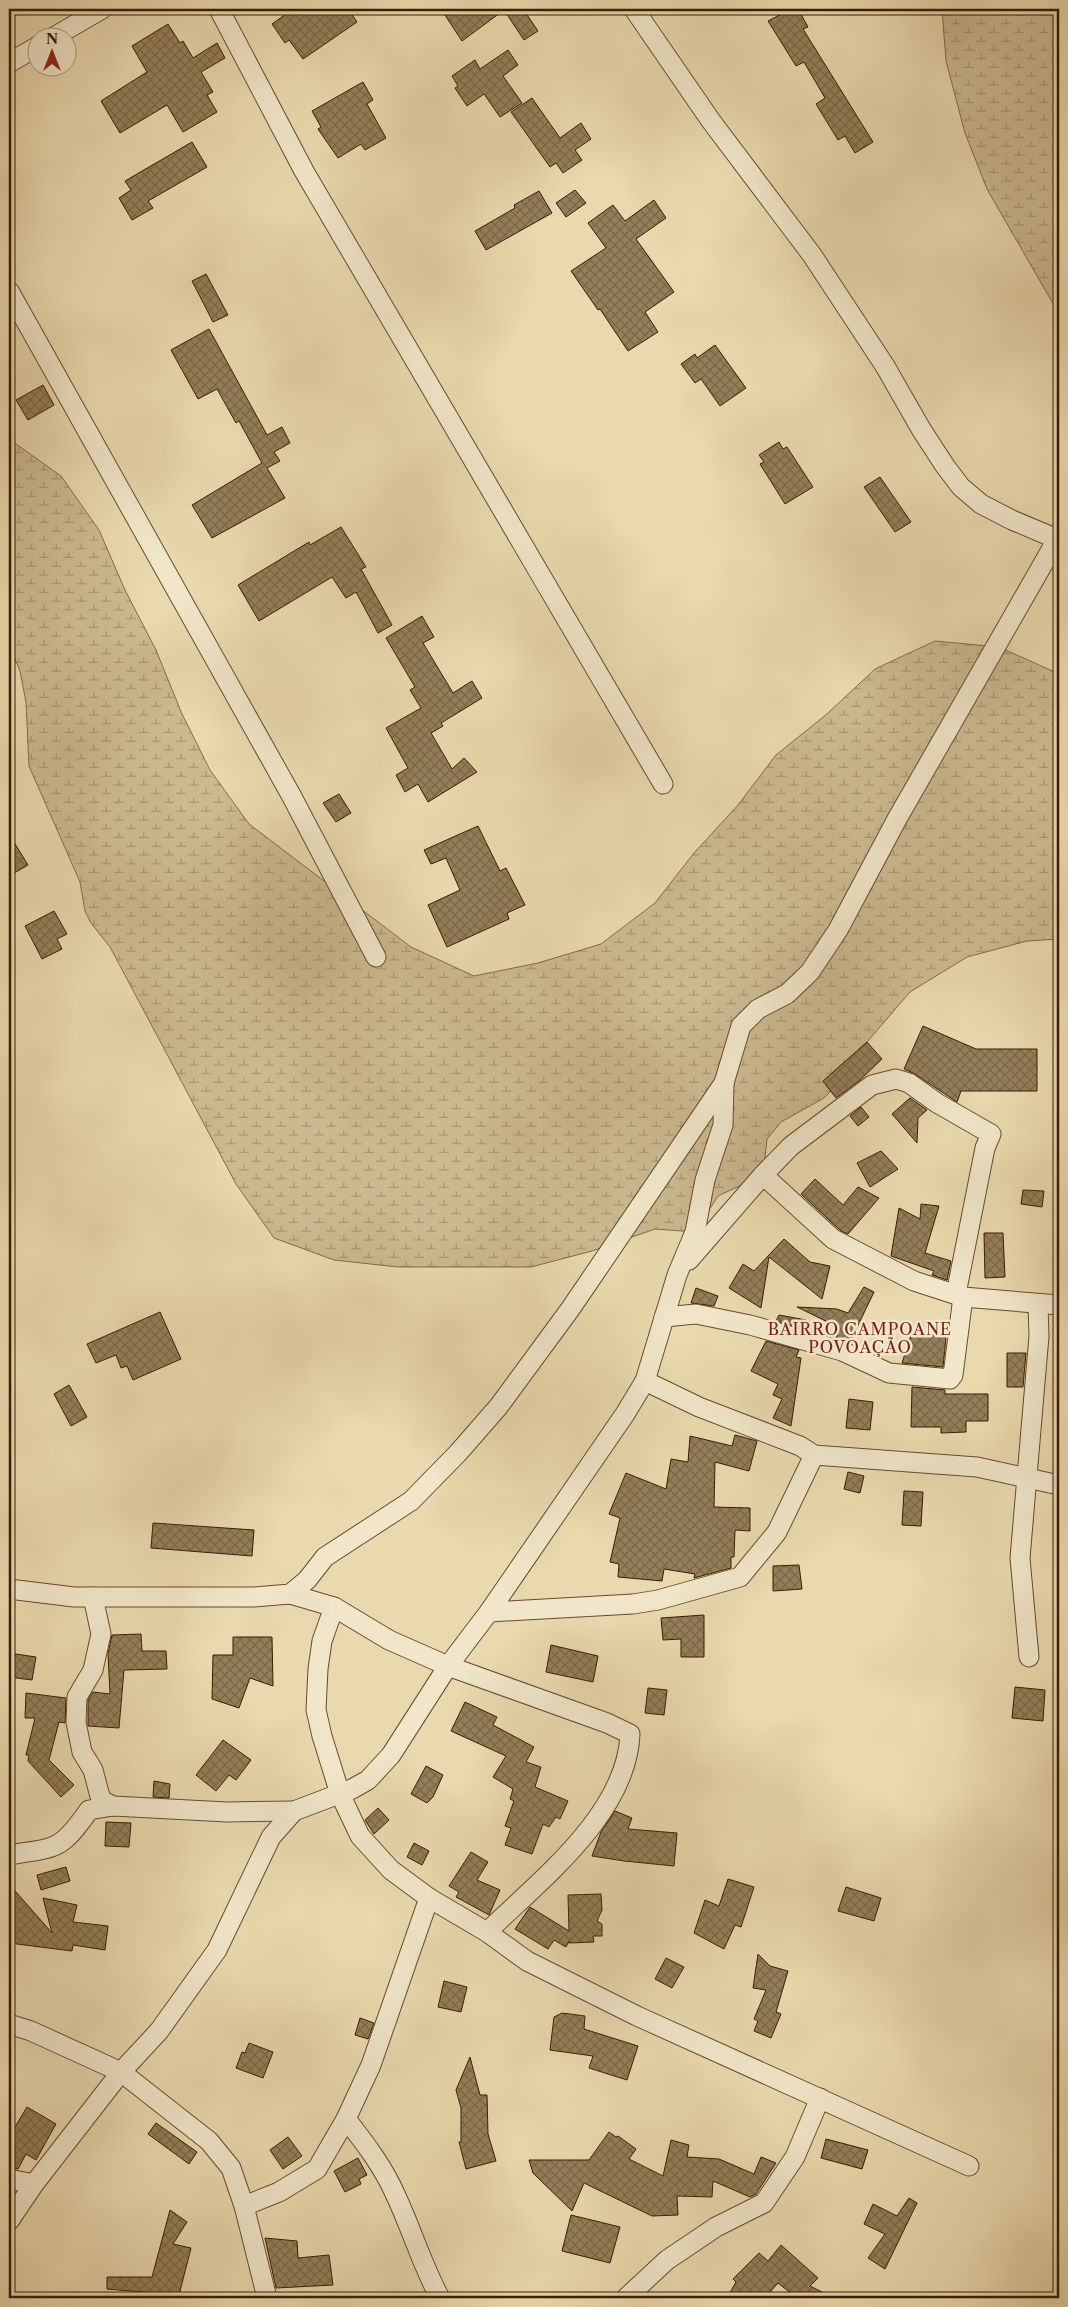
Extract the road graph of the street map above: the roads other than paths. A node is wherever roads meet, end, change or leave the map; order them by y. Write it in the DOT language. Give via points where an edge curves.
graph roads {
  1 [pos="102,9"];
  2 [pos="219,9"];
  3 [pos="634,9"];
  4 [pos="69,28"];
  5 [pos="28,52"];
  6 [pos="9,63"];
  7 [pos="9,291"];
  8 [pos="1058,538"];
  9 [pos="662,784"];
  10 [pos="376,957"];
  11 [pos="724,1083"];
  12 [pos="763,1175"];
  13 [pos="677,1274"];
  14 [pos="960,1295"];
  15 [pos="1038,1305"];
  16 [pos="1059,1305"];
  17 [pos="664,1318"];
  18 [pos="645,1381"];
  19 [pos="814,1455"];
  20 [pos="1028,1477"];
  21 [pos="1059,1485"];
  22 [pos="9,1589"];
  23 [pos="290,1594"];
  24 [pos="93,1597"];
  25 [pos="334,1607"];
  26 [pos="489,1612"];
  27 [pos="1029,1657"];
  28 [pos="448,1666"];
  29 [pos="340,1794"];
  30 [pos="113,1806"];
  31 [pos="294,1811"];
  32 [pos="9,1855"];
  33 [pos="429,1898"];
  34 [pos="487,1932"];
  35 [pos="9,2024"];
  36 [pos="121,2072"];
  37 [pos="820,2098"];
  38 [pos="346,2119"];
  39 [pos="969,2166"];
  40 [pos="9,2179"];
  41 [pos="34,2184"];
  42 [pos="244,2206"];
  43 [pos="9,2221"];
  44 [pos="266,2298"];
  45 [pos="440,2298"];
  46 [pos="626,2298"];
  1 -- 4 [label="street"];
  2 -- 9 [label="street" via="304,171"];
  3 -- 8 [label="street" via="711,121 812,254 885,366 944,466 981,504"];
  5 -- 6 [label="street"];
  7 -- 10 [label="street" via="286,786"];
  8 -- 11 [label="street" via="838,930 810,972 787,994 758,1009 741,1026"];
  11 -- 13 [label="street" via="723,1125 705,1180 695,1232"];
  11 -- 23 [label="street" via="571,1308 499,1406 411,1501 324,1557 307,1580"];
  12 -- 13 [label="street"];
  12 -- 14 [label="street" via="834,1239 914,1281"];
  12 -- 14 [label="street" via="791,1146 872,1085 896,1079 916,1087 936,1103 991,1134 984,1148"];
  13 -- 17 [label="street"];
  14 -- 15 [label="street"];
  14 -- 17 [label="street" via="950,1380 889,1373 842,1351 750,1325 696,1314"];
  15 -- 16 [label="street"];
  15 -- 20 [label="street" via="1039,1336"];
  17 -- 18 [label="street"];
  18 -- 19 [label="street" via="699,1407 800,1446"];
  18 -- 26 [label="street"];
  19 -- 20 [label="street" via="977,1467"];
  19 -- 26 [label="street" via="778,1532 740,1576 633,1604"];
  20 -- 21 [label="street"];
  20 -- 27 [label="street" via="1020,1558"];
  22 -- 24 [label="street"];
  23 -- 24 [label="street"];
  23 -- 25 [label="street"];
  24 -- 30 [label="street" via="101,1634 93,1670 77,1697 76,1722 82,1752 94,1770 102,1800"];
  25 -- 28 [label="street" via="388,1640"];
  25 -- 29 [label="street" via="322,1641 316,1710"];
  26 -- 28 [label="street"];
  28 -- 29 [label="street" via="391,1754 368,1780"];
  28 -- 34 [label="street" via="630,1734 629,1753 616,1790 589,1829"];
  29 -- 31 [label="street"];
  29 -- 33 [label="street" via="360,1836 392,1870"];
  30 -- 31 [label="street" via="227,1812"];
  30 -- 32 [label="street" via="89,1810 61,1844 47,1850"];
  31 -- 36 [label="street" via="271,1837 217,1950 159,2031"];
  33 -- 34 [label="street"];
  33 -- 38 [label="street" via="371,2065"];
  34 -- 37 [label="street" via="527,1961 637,2016"];
  35 -- 36 [label="street"];
  36 -- 41 [label="street"];
  36 -- 42 [label="street" via="209,2141 231,2168"];
  37 -- 39 [label="street"];
  37 -- 46 [label="street" via="795,2156 764,2203 716,2227 667,2260"];
  38 -- 42 [label="street" via="317,2169 279,2192"];
  38 -- 45 [label="street" via="396,2195 428,2277"];
  40 -- 41 [label="street"];
  41 -- 43 [label="street"];
  42 -- 44 [label="street"];
}
